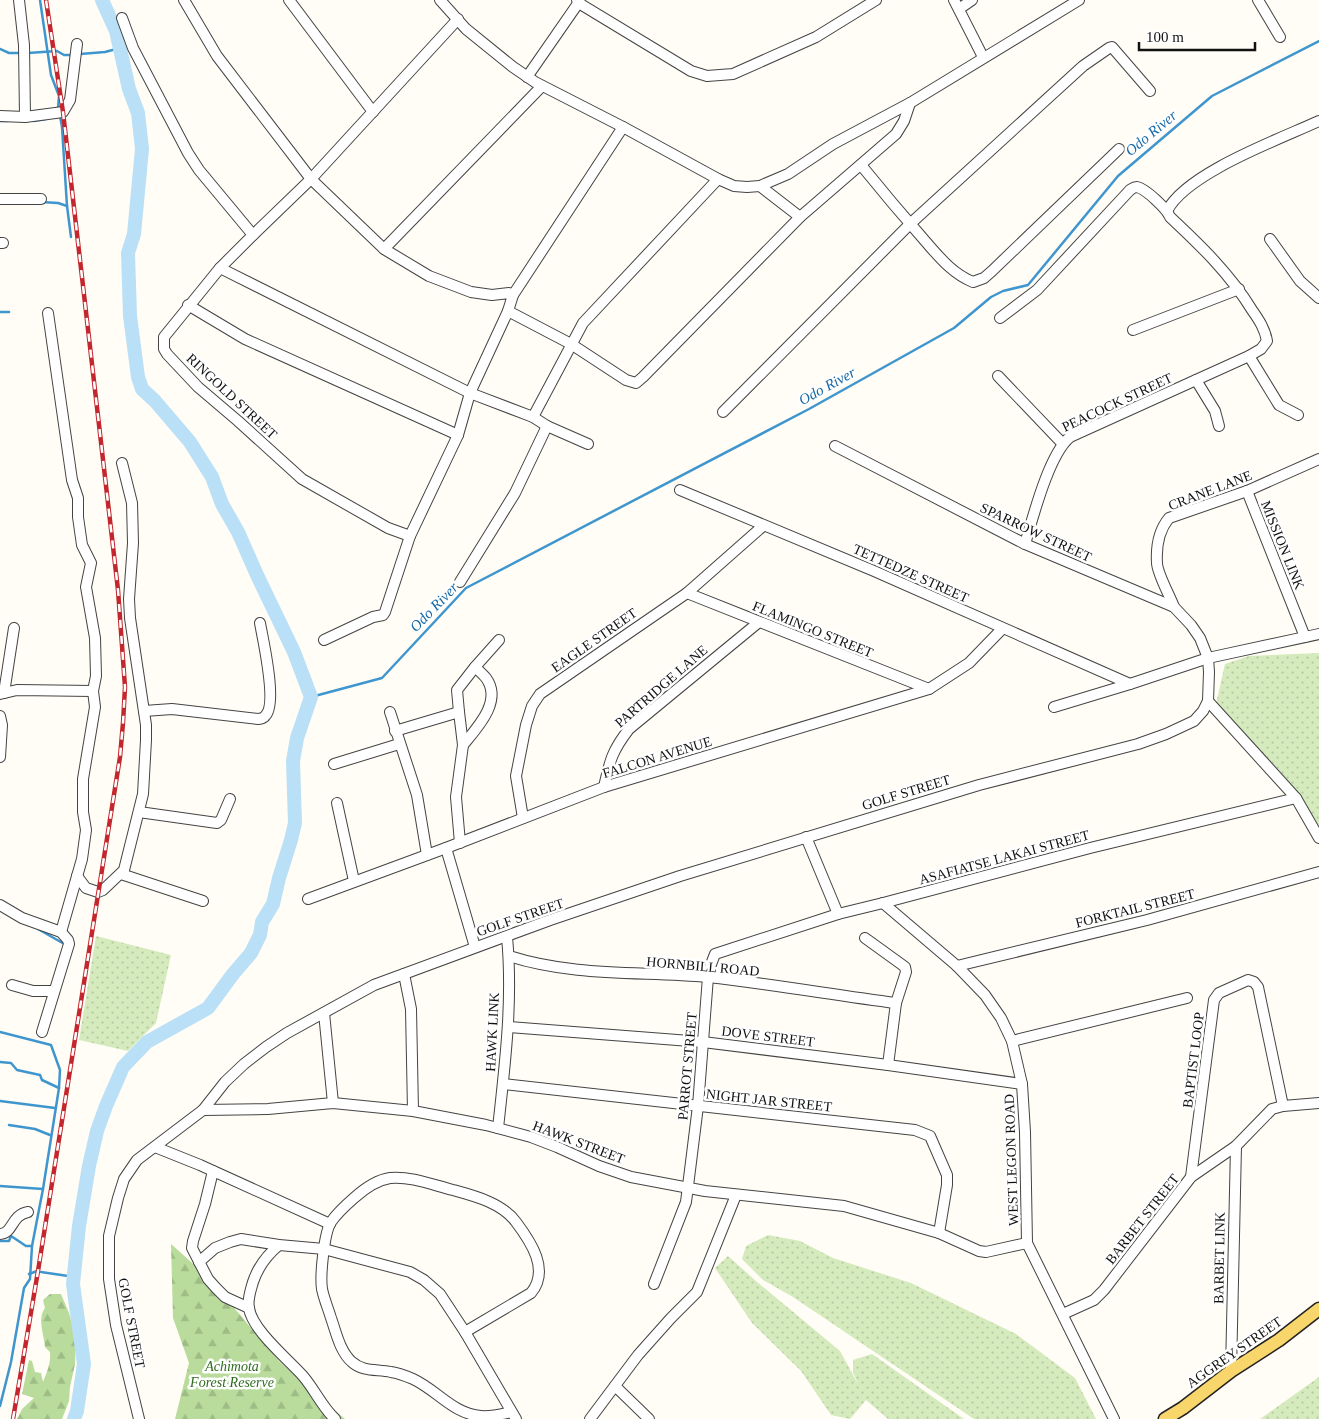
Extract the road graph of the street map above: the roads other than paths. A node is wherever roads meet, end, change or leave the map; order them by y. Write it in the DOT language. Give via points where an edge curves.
graph roads {
  1 [pos="19,0"];
  2 [pos="184,0"];
  3 [pos="289,0"];
  4 [pos="440,0"];
  5 [pos="876,0"];
  6 [pos="972,0"];
  7 [pos="1078,0"];
  8 [pos="1258,0"];
  9 [pos="578,1"];
  10 [pos="859,4"];
  11 [pos="956,4"];
  12 [pos="122,18"];
  13 [pos="458,19"];
  14 [pos="1280,37"];
  15 [pos="77,44"];
  16 [pos="983,57"];
  17 [pos="527,77"];
  18 [pos="542,86"];
  19 [pos="1150,91"];
  20 [pos="910,103"];
  21 [pos="373,112"];
  22 [pos="0,116"];
  23 [pos="25,117"];
  24 [pos="1319,121"];
  25 [pos="622,127"];
  26 [pos="1119,149"];
  27 [pos="861,165"];
  28 [pos="311,179"];
  29 [pos="718,179"];
  30 [pos="760,186"];
  31 [pos="0,199"];
  32 [pos="41,199"];
  33 [pos="1167,210"];
  34 [pos="800,217"];
  35 [pos="910,224"];
  36 [pos="253,235"];
  37 [pos="1270,239"];
  38 [pos="384,249"];
  39 [pos="220,268"];
  40 [pos="1239,289"];
  41 [pos="513,294"];
  42 [pos="1319,298"];
  43 [pos="188,306"];
  44 [pos="508,311"];
  45 [pos="48,313"];
  46 [pos="1000,318"];
  47 [pos="1133,330"];
  48 [pos="571,344"];
  49 [pos="1249,356"];
  50 [pos="998,376"];
  51 [pos="1196,380"];
  52 [pos="470,392"];
  53 [pos="723,412"];
  54 [pos="1298,415"];
  55 [pos="533,418"];
  56 [pos="547,426"];
  57 [pos="1219,426"];
  58 [pos="458,435"];
  59 [pos="1062,443"];
  60 [pos="588,444"];
  61 [pos="835,446"];
  62 [pos="1319,459"];
  63 [pos="122,462"];
  64 [pos="680,490"];
  65 [pos="1247,491"];
  66 [pos="763,526"];
  67 [pos="410,536"];
  68 [pos="1025,544"];
  69 [pos="460,582"];
  70 [pos="687,593"];
  71 [pos="1174,607"];
  72 [pos="759,622"];
  73 [pos="260,624"];
  74 [pos="14,628"];
  75 [pos="1002,628"];
  76 [pos="1319,634"];
  77 [pos="1305,636"];
  78 [pos="324,640"];
  79 [pos="499,640"];
  80 [pos="1208,658"];
  81 [pos="474,667"];
  82 [pos="1130,684"];
  83 [pos="929,689"];
  84 [pos="93,691"];
  85 [pos="2,694"];
  86 [pos="1208,701"];
  87 [pos="1054,707"];
  88 [pos="144,711"];
  89 [pos="390,712"];
  90 [pos="459,712"];
  91 [pos="0,716"];
  92 [pos="396,731"];
  93 [pos="399,744"];
  94 [pos="463,745"];
  95 [pos="0,757"];
  96 [pos="334,764"];
  97 [pos="604,786"];
  98 [pos="230,798"];
  99 [pos="1296,798"];
  100 [pos="337,803"];
  101 [pos="139,812"];
  102 [pos="523,818"];
  103 [pos="806,837"];
  104 [pos="1319,838"];
  105 [pos="460,843"];
  106 [pos="446,848"];
  107 [pos="428,855"];
  108 [pos="1319,872"];
  109 [pos="121,874"];
  110 [pos="77,876"];
  111 [pos="354,882"];
  112 [pos="308,898"];
  113 [pos="203,901"];
  114 [pos="884,903"];
  115 [pos="0,904"];
  116 [pos="838,914"];
  117 [pos="61,932"];
  118 [pos="507,937"];
  119 [pos="865,938"];
  120 [pos="475,947"];
  121 [pos="722,951"];
  122 [pos="509,956"];
  123 [pos="957,966"];
  124 [pos="404,974"];
  125 [pos="708,977"];
  126 [pos="12,985"];
  127 [pos="54,991"];
  128 [pos="1187,998"];
  129 [pos="896,1003"];
  130 [pos="324,1012"];
  131 [pos="509,1026"];
  132 [pos="42,1032"];
  133 [pos="1012,1041"];
  134 [pos="703,1042"];
  135 [pos="888,1065"];
  136 [pos="503,1084"];
  137 [pos="1022,1084"];
  138 [pos="333,1103"];
  139 [pos="1319,1104"];
  140 [pos="698,1106"];
  141 [pos="1284,1106"];
  142 [pos="203,1110"];
  143 [pos="413,1112"];
  144 [pos="498,1128"];
  145 [pos="1236,1146"];
  146 [pos="155,1147"];
  147 [pos="213,1171"];
  148 [pos="1191,1177"];
  149 [pos="688,1188"];
  150 [pos="736,1195"];
  151 [pos="28,1212"];
  152 [pos="330,1224"];
  153 [pos="939,1233"];
  154 [pos="0,1234"];
  155 [pos="1027,1243"];
  156 [pos="279,1245"];
  157 [pos="324,1249"];
  158 [pos="199,1262"];
  159 [pos="654,1284"];
  160 [pos="248,1308"];
  161 [pos="1319,1309"];
  162 [pos="1063,1314"];
  163 [pos="465,1332"];
  164 [pos="1231,1370"];
  165 [pos="615,1386"];
  166 [pos="514,1416"];
  167 [pos="139,1419"];
  168 [pos="335,1419"];
  169 [pos="590,1419"];
  170 [pos="649,1419"];
  171 [pos="1114,1419"];
  172 [pos="1165,1419"];
  1 -- 23 [label="street" via="24,45"];
  2 -- 28 [label="street" via="217,56"];
  3 -- 21 [label="street"];
  4 -- 13 [label="street"];
  5 -- 10 [label="street"];
  6 -- 11 [label="street"];
  7 -- 16 [label="street"];
  8 -- 14 [label="street"];
  9 -- 10 [label="street" via="691,71 707,76 733,74 816,37"];
  9 -- 17 [label="street"];
  11 -- 16 [label="street"];
  12 -- 36 [label="street" via="133,48 188,153"];
  13 -- 17 [label="street" via="466,29"];
  13 -- 21 [label="street, RINGOLD STREET"];
  15 -- 23 [label="street" via="70,100 63,112"];
  16 -- 20 [label="street"];
  17 -- 18 [label="street"];
  18 -- 25 [label="street"];
  18 -- 38 [label="street"];
  19 -- 35 [label="street" via="1115,50 1108,48 1083,66"];
  20 -- 27 [label="street" via="896,134"];
  20 -- 30 [label="street" via="834,144 788,174"];
  21 -- 28 [label="street, RINGOLD STREET"];
  22 -- 23 [label="street"];
  24 -- 33 [label="street" via="1223,164 1192,183"];
  25 -- 29 [label="street"];
  25 -- 41 [label="street"];
  26 -- 35 [label="street" via="984,278 973,282 948,267"];
  27 -- 34 [label="street"];
  27 -- 35 [label="street"];
  28 -- 36 [label="street, RINGOLD STREET"];
  28 -- 38 [label="street"];
  29 -- 30 [label="street" via="734,186"];
  29 -- 48 [label="street" via="583,323"];
  30 -- 34 [label="street"];
  31 -- 32 [label="street"];
  33 -- 40 [label="street"];
  33 -- 46 [label="street" via="1143,190 1134,187 1037,290"];
  34 -- 48 [label="street" via="636,383 626,380"];
  35 -- 53 [label="street"];
  36 -- 39 [label="street, RINGOLD STREET"];
  37 -- 42 [label="street" via="1300,281"];
  38 -- 41 [label="street" via="429,276 471,292"];
  39 -- 43 [label="street, RINGOLD STREET"];
  39 -- 52 [label="street"];
  40 -- 47 [label="street"];
  40 -- 49 [label="street, PEACOCK STREET" via="1265,330 1267,341"];
  41 -- 44 [label="street"];
  43 -- 58 [label="street" via="245,339"];
  43 -- 67 [label="street, RINGOLD STREET" via="163,342 167,354 198,387 302,479 388,528"];
  44 -- 48 [label="street"];
  44 -- 52 [label="street"];
  45 -- 84 [label="street" via="72,480 78,498 79,530 91,563 86,588 95,638"];
  48 -- 55 [label="street"];
  49 -- 51 [label="street, PEACOCK STREET"];
  49 -- 54 [label="street" via="1279,405"];
  50 -- 59 [label="street"];
  51 -- 57 [label="street" via="1215,411"];
  51 -- 59 [label="street, PEACOCK STREET"];
  52 -- 55 [label="street"];
  52 -- 58 [label="street"];
  55 -- 56 [label="street"];
  56 -- 60 [label="street"];
  56 -- 69 [label="street" via="515,493"];
  58 -- 67 [label="street"];
  59 -- 68 [label="street, PEACOCK STREET" via="1042,489"];
  61 -- 68 [label="street, SPARROW STREET"];
  62 -- 65 [label="street, CRANE LANE"];
  63 -- 88 [label="street" via="132,503 130,618"];
  64 -- 66 [label="street, TETTEDZE STREET"];
  65 -- 71 [label="street, CRANE LANE" via="1169,518 1163,525 1157,564"];
  65 -- 77 [label="street, MISSION LINK"];
  66 -- 70 [label="street, EAGLE STREET"];
  66 -- 75 [label="street, TETTEDZE STREET"];
  67 -- 78 [label="street" via="383,615"];
  68 -- 71 [label="street, SPARROW STREET"];
  70 -- 72 [label="street, FLAMINGO STREET"];
  70 -- 102 [label="street, EAGLE STREET" via="540,694 526,725 516,776"];
  71 -- 80 [label="street, SPARROW STREET" via="1200,638"];
  72 -- 83 [label="street, FLAMINGO STREET"];
  72 -- 97 [label="street, PARTRIDGE LANE" via="629,729 616,745"];
  73 -- 88 [label="street" via="269,678 270,705 265,717"];
  74 -- 85 [label="street"];
  75 -- 82 [label="street, TETTEDZE STREET"];
  75 -- 83 [label="street, FALCON AVENUE" via="969,663"];
  76 -- 77 [label="street"];
  77 -- 80 [label="street"];
  79 -- 81 [label="street"];
  80 -- 82 [label="street"];
  80 -- 86 [label="street"];
  81 -- 90 [label="street" via="457,690"];
  81 -- 94 [label="street" via="487,679 492,701"];
  82 -- 87 [label="street"];
  83 -- 97 [label="street, FALCON AVENUE"];
  84 -- 85 [label="street" via="17,690"];
  84 -- 110 [label="street" via="95,707 83,779 86,830"];
  86 -- 99 [label="street"];
  86 -- 103 [label="street, GOLF STREET" via="1194,721 1138,744 979,785"];
  88 -- 101 [label="street" via="146,740"];
  89 -- 92 [label="street"];
  90 -- 92 [label="street"];
  90 -- 94 [label="street"];
  91 -- 95 [label="street"];
  92 -- 93 [label="street"];
  93 -- 96 [label="street"];
  93 -- 107 [label="street" via="416,796"];
  94 -- 105 [label="street" via="456,797"];
  97 -- 102 [label="street, FALCON AVENUE"];
  98 -- 101 [label="street" via="217,823"];
  99 -- 104 [label="street"];
  99 -- 114 [label="street, ASAFIATSE LAKAI STREET"];
  100 -- 111 [label="street"];
  101 -- 109 [label="street"];
  102 -- 105 [label="street, FALCON AVENUE"];
  103 -- 116 [label="street"];
  103 -- 118 [label="street, GOLF STREET" via="680,876"];
  105 -- 106 [label="street, FALCON AVENUE"];
  106 -- 107 [label="street, FALCON AVENUE"];
  106 -- 120 [label="street"];
  107 -- 111 [label="street, FALCON AVENUE"];
  108 -- 123 [label="street, FORKTAIL STREET" via="1147,920"];
  109 -- 110 [label="street" via="98,892 86,888"];
  109 -- 113 [label="street"];
  110 -- 117 [label="street"];
  111 -- 112 [label="street, FALCON AVENUE"];
  114 -- 116 [label="street, ASAFIATSE LAKAI STREET"];
  114 -- 123 [label="street, WEST LEGON ROAD"];
  115 -- 117 [label="street" via="22,918"];
  116 -- 121 [label="street, ASAFIATSE LAKAI STREET"];
  117 -- 127 [label="street" via="69,944"];
  118 -- 120 [label="street, GOLF STREET"];
  118 -- 122 [label="street, HAWK LINK"];
  119 -- 129 [label="street" via="905,967"];
  120 -- 124 [label="street, GOLF STREET"];
  121 -- 125 [label="street, PARROT STREET" via="712,958"];
  122 -- 125 [label="street, HORNBILL ROAD" via="533,964 579,971"];
  122 -- 131 [label="street, HAWK LINK"];
  123 -- 133 [label="street, WEST LEGON ROAD" via="985,995"];
  124 -- 130 [label="street, GOLF STREET" via="374,985"];
  124 -- 143 [label="street" via="411,1009"];
  125 -- 129 [label="street, HORNBILL ROAD"];
  125 -- 134 [label="street, PARROT STREET"];
  126 -- 127 [label="street" via="33,991"];
  127 -- 132 [label="street"];
  128 -- 133 [label="street"];
  129 -- 135 [label="street"];
  130 -- 138 [label="street"];
  130 -- 142 [label="street, GOLF STREET" via="286,1033 244,1064"];
  131 -- 134 [label="street, DOVE STREET"];
  131 -- 136 [label="street, HAWK LINK"];
  133 -- 137 [label="street, WEST LEGON ROAD"];
  134 -- 135 [label="street, DOVE STREET"];
  134 -- 140 [label="street, PARROT STREET"];
  135 -- 137 [label="street, DOVE STREET"];
  136 -- 140 [label="street, NIGHT JAR STREET"];
  136 -- 144 [label="street, HAWK LINK"];
  137 -- 155 [label="street, WEST LEGON ROAD"];
  138 -- 142 [label="street, HAWK STREET"];
  138 -- 143 [label="street, HAWK STREET"];
  139 -- 141 [label="street, BARBET STREET"];
  140 -- 149 [label="street, PARROT STREET"];
  140 -- 153 [label="street, NIGHT JAR STREET" via="925,1133 930,1136 947,1175"];
  141 -- 145 [label="street, BARBET STREET" via="1272,1110"];
  141 -- 148 [label="street, BAPTIST LOOP" via="1258,988 1248,980 1219,993 1214,1000"];
  142 -- 146 [label="street, GOLF STREET"];
  143 -- 144 [label="street, HAWK STREET"];
  144 -- 149 [label="street, HAWK STREET" via="531,1137 631,1177"];
  145 -- 148 [label="street, BARBET STREET"];
  145 -- 164 [label="street, BARBET LINK"];
  146 -- 147 [label="street"];
  146 -- 167 [label="street, GOLF STREET" via="137,1160 124,1179 110,1236 109,1280 116,1325"];
  147 -- 152 [label="street"];
  147 -- 158 [label="street" via="192,1240"];
  148 -- 162 [label="street, BARBET STREET" via="1104,1290 1094,1300"];
  149 -- 150 [label="street, HAWK STREET"];
  149 -- 159 [label="street, PARROT STREET" via="682,1216"];
  150 -- 153 [label="street, HAWK STREET" via="844,1206"];
  150 -- 165 [label="street" via="696,1292 638,1355"];
  151 -- 154 [label="street" via="20,1214 7,1232"];
  152 -- 157 [label="street"];
  152 -- 163 [label="street" via="369,1186 390,1178 407,1179 474,1196 513,1218 536,1255 540,1271 538,1282 530,1293"];
  153 -- 155 [label="street, HAWK STREET" via="986,1252"];
  155 -- 162 [label="street, WEST LEGON ROAD"];
  156 -- 157 [label="street"];
  156 -- 158 [label="street" via="241,1239 214,1248"];
  156 -- 160 [label="street" via="259,1268"];
  157 -- 163 [label="street" via="410,1272 424,1280 440,1294"];
  157 -- 166 [label="street" via="322,1288 341,1346 351,1362 364,1369 392,1372 413,1379 471,1415"];
  158 -- 160 [label="street" via="208,1279 225,1297"];
  160 -- 168 [label="street" via="260,1330 304,1377"];
  161 -- 164 [label="main road, AGGREY STREET" via="1279,1340"];
  162 -- 171 [label="street, WEST LEGON ROAD"];
  163 -- 166 [label="street"];
  164 -- 172 [label="main road, AGGREY STREET"];
  165 -- 169 [label="street"];
  165 -- 170 [label="street"];
}
